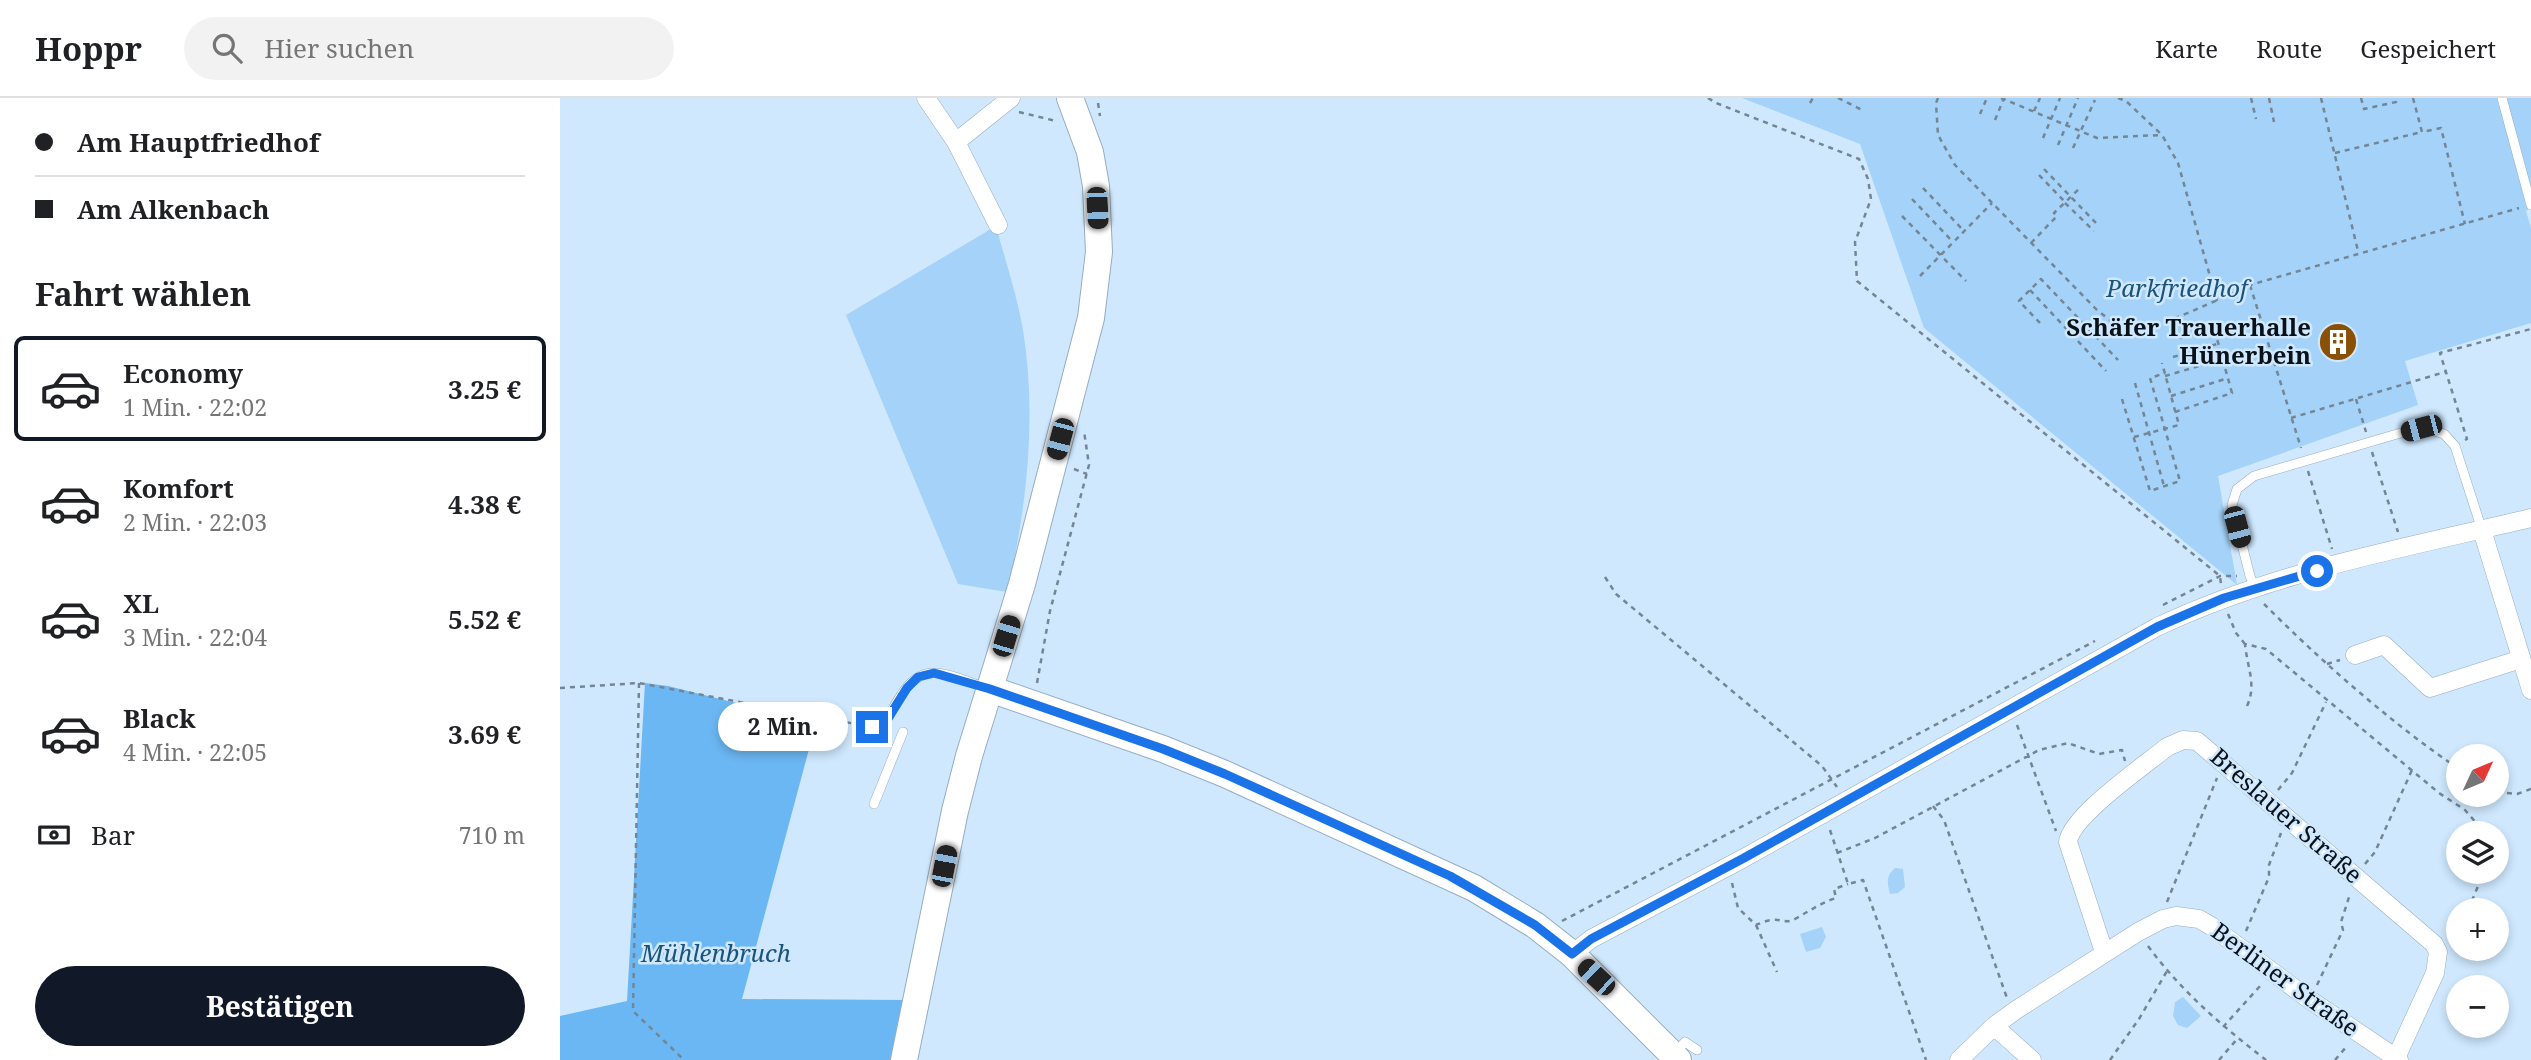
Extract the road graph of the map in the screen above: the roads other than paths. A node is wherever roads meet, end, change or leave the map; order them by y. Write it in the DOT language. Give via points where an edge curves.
graph roads {
  1 [pos="926,98"];
  2 [pos="2502,98"];
  3 [pos="1009,100"];
  4 [pos="1073,107"];
  5 [pos="956,142"];
  6 [pos="2531,204"];
  7 [pos="998,225"];
  8 [pos="2531,518"];
  9 [pos="2482,530"];
  10 [pos="2253,582"];
  11 [pos="2355,655"];
  12 [pos="2521,659"];
  13 [pos="2531,688"];
  14 [pos="990,689"];
  15 [pos="872,727"];
  16 [pos="903,732"];
  17 [pos="874,804"];
  18 [pos="2104,952"];
  19 [pos="1572,954"];
  20 [pos="1994,1026"];
  21 [pos="1683,1055"];
  22 [pos="2398,1059"];
  23 [pos="904,1060"];
  24 [pos="1959,1060"];
  25 [pos="2032,1060"];
  1 -- 5 [label="street"];
  2 -- 6 [label="lane"];
  3 -- 5 [label="street"];
  4 -- 14 [label="main road" via="1090,152 1096,186 1099,252 1091,318"];
  5 -- 7 [label="street"];
  8 -- 9 [label="street"];
  9 -- 10 [label="street"];
  9 -- 10 [label="lane" via="2455,446 2444,434 2421,428 2254,476 2236,489 2232,505"];
  9 -- 12 [label="street"];
  10 -- 19 [label="street" via="2157,627 1591,939"];
  11 -- 12 [label="street" via="2384,646 2430,688"];
  12 -- 13 [label="street"];
  14 -- 15 [label="lane" via="934,673 918,677 882,728"];
  14 -- 19 [label="main road" via="1225,774 1450,876 1503,905"];
  14 -- 23 [label="main road" via="955,811"];
  16 -- 17 [label="lane"];
  18 -- 20 [label="street, Berliner Straße"];
  18 -- 22 [label="street, Berliner Straße" via="2164,919 2199,919"];
  18 -- 22 [label="street, Breslauer Straße" via="2068,842 2072,829 2166,747 2183,740 2197,741 2427,936 2438,951 2435,973"];
  19 -- 21 [label="main road"];
  20 -- 24 [label="street, Berliner Straße"];
  20 -- 25 [label="street"];
}
